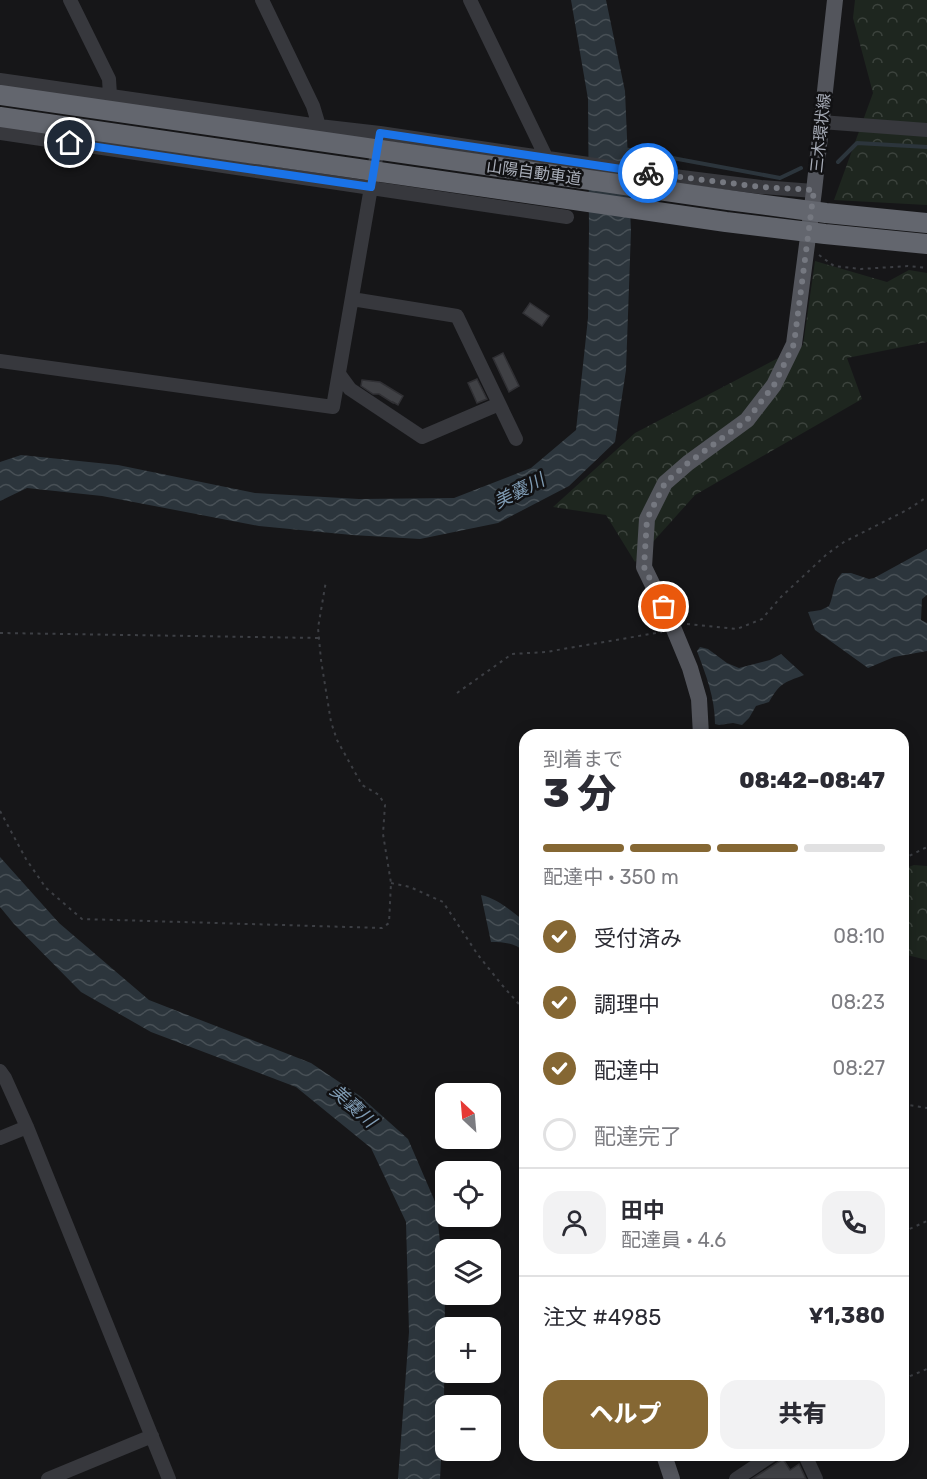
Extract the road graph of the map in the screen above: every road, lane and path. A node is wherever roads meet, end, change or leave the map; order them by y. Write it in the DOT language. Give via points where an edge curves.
graph roads {
  1 [pos="70,0"];
  2 [pos="262,0"];
  3 [pos="470,0"];
  4 [pos="835,0"];
  5 [pos="1,85"];
  6 [pos="110,95"];
  7 [pos="0,110"];
  8 [pos="0,117"];
  9 [pos="821,122"];
  10 [pos="319,126"];
  11 [pos="927,130"];
  12 [pos="0,133"];
  13 [pos="380,133"];
  14 [pos="546,157"];
  15 [pos="371,187"];
  16 [pos="814,190"];
  17 [pos="567,217"];
  18 [pos="927,223"];
  19 [pos="927,244"];
  20 [pos="807,248"];
  21 [pos="927,268"];
  22 [pos="352,299"];
  23 [pos="0,361"];
  24 [pos="339,374"];
  25 [pos="499,404"];
  26 [pos="516,439"];
  27 [pos="927,497"];
  28 [pos="326,581"];
  29 [pos="674,627"];
  30 [pos="0,633"];
  31 [pos="319,638"];
  32 [pos="457,693"];
  33 [pos="701,729"];
  34 [pos="0,811"];
  35 [pos="927,848"];
  36 [pos="909,856"];
  37 [pos="391,883"];
  38 [pos="519,1004"];
  39 [pos="0,1071"];
  40 [pos="909,1105"];
  41 [pos="927,1108"];
  42 [pos="27,1127"];
  43 [pos="0,1138"];
  44 [pos="927,1221"];
  45 [pos="909,1229"];
  46 [pos="927,1369"];
  47 [pos="909,1376"];
  48 [pos="152,1436"];
  49 [pos="666,1461"];
  50 [pos="755,1461"];
  51 [pos="808,1461"];
  52 [pos="48,1479"];
  53 [pos="170,1479"];
  54 [pos="672,1479"];
  55 [pos="736,1479"];
  56 [pos="816,1479"];
  1 -- 6 [label="street" via="109,79"];
  2 -- 10 [label="street"];
  3 -- 14 [label="street"];
  4 -- 9 [label="main road, 三木環状線"];
  5 -- 6 [label="street"];
  5 -- 7 [label="street"];
  5 -- 18 [label="highway, 山陽自動車道" via="716,199"];
  6 -- 10 [label="street"];
  8 -- 19 [label="highway, 山陽自動車道" via="726,222"];
  9 -- 11 [label="street"];
  9 -- 16 [label="main road, 三木環状線"];
  10 -- 13 [label="street"];
  12 -- 15 [label="street"];
  13 -- 14 [label="street"];
  13 -- 15 [label="street"];
  14 -- 16 [label="street" via="761,187"];
  15 -- 17 [label="street"];
  15 -- 22 [label="street"];
  16 -- 20 [label="main road, 三木環状線"];
  20 -- 21 [label="path" via="834,266"];
  20 -- 29 [label="main road, 三木環状線" via="794,344 774,385 747,420 665,483 647,519 644,567"];
  22 -- 24 [label="street"];
  22 -- 25 [label="street" via="457,316"];
  23 -- 24 [label="street" via="333,407"];
  24 -- 25 [label="street" via="350,389 422,437"];
  25 -- 26 [label="street"];
  27 -- 29 [label="path" via="827,554 762,619 737,629 683,623"];
  28 -- 31 [label="path"];
  29 -- 32 [label="path" via="659,633 546,652 512,654"];
  29 -- 33 [label="main road, 三木環状線" via="699,699"];
  30 -- 31 [label="path"];
  31 -- 37 [label="path" via="337,740 362,785 379,795 385,805 383,834"];
  34 -- 37 [label="path" via="46,888 82,919 382,928 389,923"];
  35 -- 36 [label="path"];
  37 -- 38 [label="path" via="443,902 478,955"];
  39 -- 42 [label="street"];
  40 -- 41 [label="path"];
  42 -- 43 [label="street"];
  42 -- 48 [label="street"];
  44 -- 45 [label="path"];
  46 -- 47 [label="path"];
  48 -- 52 [label="street"];
  48 -- 53 [label="street"];
  49 -- 54 [label="main road"];
  50 -- 55 [label="street"];
  51 -- 56 [label="street"];
}
